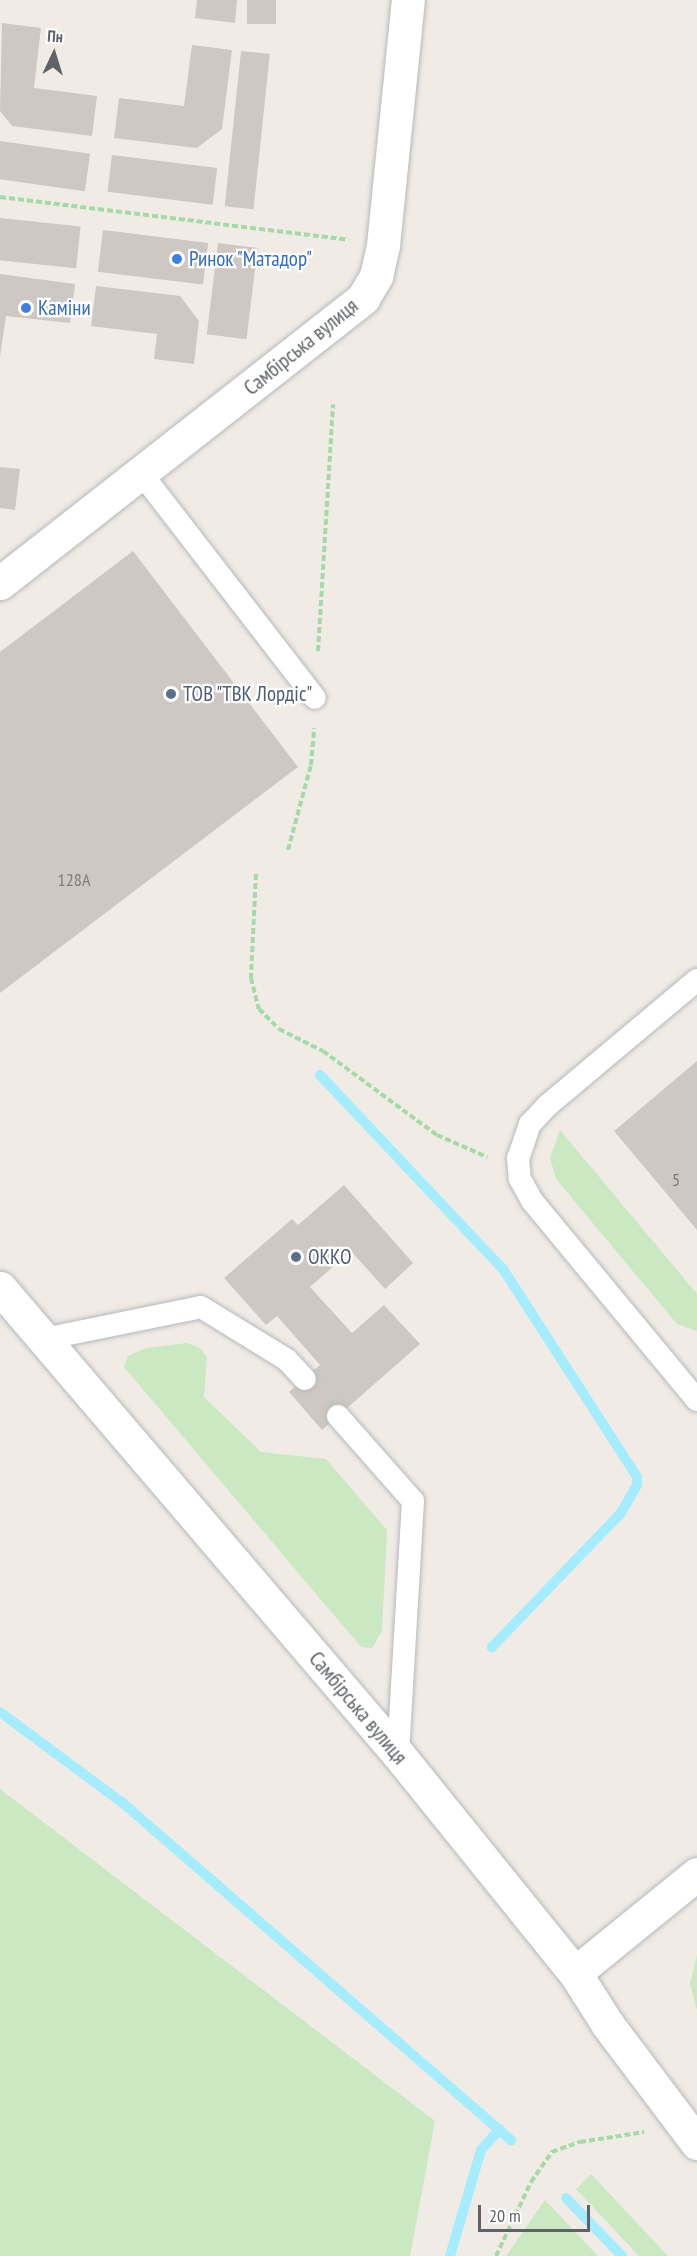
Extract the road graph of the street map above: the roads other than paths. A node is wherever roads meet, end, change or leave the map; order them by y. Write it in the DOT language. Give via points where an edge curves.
graph roads {
  1 [pos="408,0"];
  2 [pos="141,473"];
  3 [pos="0,583"];
  4 [pos="315,698"];
  5 [pos="697,980"];
  6 [pos="0,1288"];
  7 [pos="44,1339"];
  8 [pos="305,1379"];
  9 [pos="697,1400"];
  10 [pos="338,1416"];
  11 [pos="398,1754"];
  12 [pos="697,1874"];
  13 [pos="575,1973"];
  14 [pos="690,2135"];
  1 -- 2 [label="main road, Самбірська вулиця" via="383,245 376,276 363,298"];
  2 -- 3 [label="main road, Самбірська вулиця"];
  2 -- 4 [label="lane"];
  5 -- 9 [label="lane" via="530,1124 518,1158 520,1179 533,1202"];
  6 -- 7 [label="main road, Самбірська вулиця"];
  7 -- 8 [label="lane" via="201,1307 287,1360"];
  7 -- 11 [label="main road, Самбірська вулиця"];
  10 -- 11 [label="lane" via="413,1501"];
  11 -- 13 [label="main road, Самбірська вулиця"];
  12 -- 13 [label="main road"];
  13 -- 14 [label="main road, Самбірська вулиця"];
}
